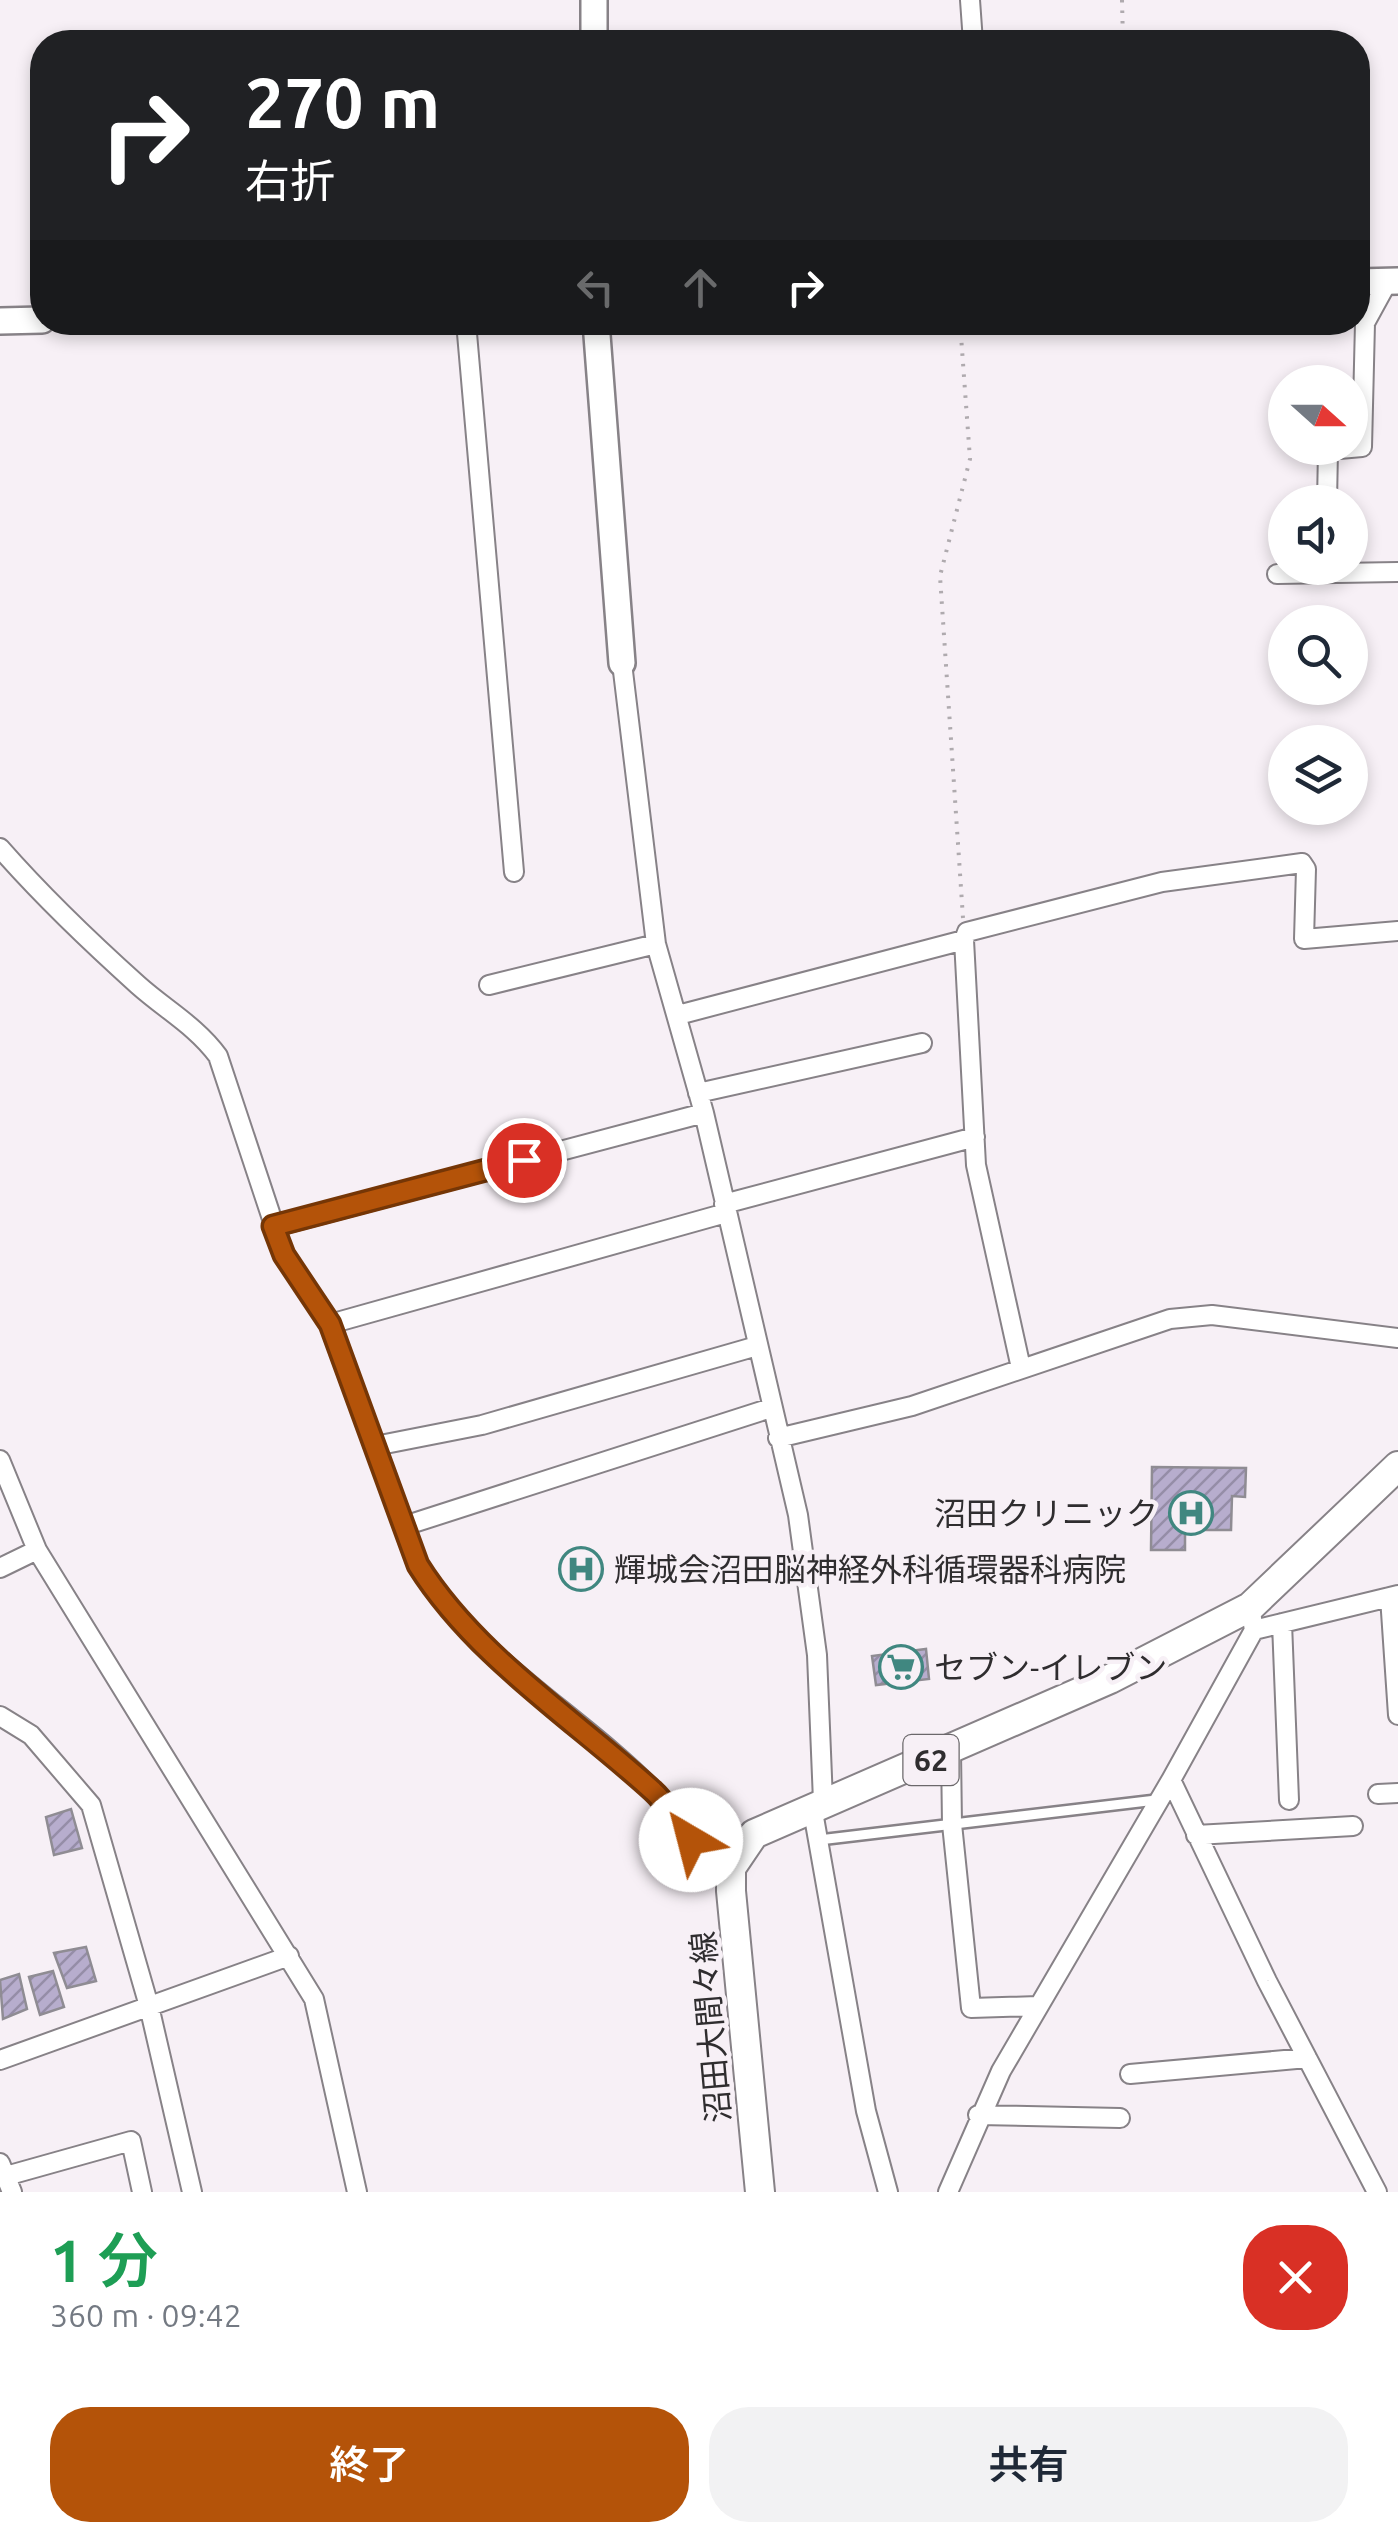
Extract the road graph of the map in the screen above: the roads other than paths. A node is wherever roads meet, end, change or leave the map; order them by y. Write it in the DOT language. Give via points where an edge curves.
graph roads {
  1 [pos="594,0"];
  2 [pos="970,0"];
  3 [pos="594,30"];
  4 [pos="972,30"];
  5 [pos="1393,281"];
  6 [pos="1370,316"];
  7 [pos="0,320"];
  8 [pos="30,320"];
  9 [pos="467,335"];
  10 [pos="597,335"];
  11 [pos="1365,335"];
  12 [pos="1327,485"];
  13 [pos="1368,571"];
  14 [pos="1398,572"];
  15 [pos="622,662"];
  16 [pos="0,848"];
  17 [pos="514,872"];
  18 [pos="1398,931"];
  19 [pos="964,940"];
  20 [pos="656,944"];
  21 [pos="489,985"];
  22 [pos="678,1016"];
  23 [pos="922,1043"];
  24 [pos="698,1093"];
  25 [pos="704,1114"];
  26 [pos="975,1138"];
  27 [pos="725,1208"];
  28 [pos="273,1226"];
  29 [pos="330,1324"];
  30 [pos="1398,1338"];
  31 [pos="756,1346"];
  32 [pos="1021,1368"];
  33 [pos="771,1408"];
  34 [pos="778,1438"];
  35 [pos="375,1446"];
  36 [pos="0,1460"];
  37 [pos="1398,1466"];
  38 [pos="404,1526"];
  39 [pos="37,1550"];
  40 [pos="0,1568"];
  41 [pos="1394,1596"];
  42 [pos="1252,1619"];
  43 [pos="1282,1624"];
  44 [pos="1398,1713"];
  45 [pos="0,1716"];
  46 [pos="951,1752"];
  47 [pos="1171,1780"];
  48 [pos="1398,1793"];
  49 [pos="1378,1794"];
  50 [pos="1159,1800"];
  51 [pos="1289,1800"];
  52 [pos="817,1804"];
  53 [pos="952,1824"];
  54 [pos="1354,1826"];
  55 [pos="1196,1835"];
  56 [pos="817,1840"];
  57 [pos="731,1868"];
  58 [pos="290,1956"];
  59 [pos="149,2006"];
  60 [pos="1038,2006"];
  61 [pos="1307,2058"];
  62 [pos="0,2060"];
  63 [pos="1130,2074"];
  64 [pos="978,2115"];
  65 [pos="1120,2118"];
  66 [pos="6,2177"];
  67 [pos="142,2192"];
  68 [pos="192,2192"];
  69 [pos="357,2192"];
  70 [pos="760,2192"];
  71 [pos="888,2192"];
  72 [pos="948,2192"];
  73 [pos="1377,2192"];
  1 -- 3 [label="street"];
  2 -- 4 [label="street"];
  5 -- 6 [label="street"];
  7 -- 8 [label="street"];
  9 -- 17 [label="street"];
  10 -- 15 [label="street"];
  11 -- 12 [label="street" via="1362,447 1328,450"];
  13 -- 14 [label="street"];
  15 -- 20 [label="street"];
  16 -- 28 [label="street" via="46,901 200,1032 218,1056"];
  18 -- 19 [label="street" via="1304,940 1302,863 1162,882 967,932"];
  19 -- 22 [label="street"];
  19 -- 26 [label="street"];
  20 -- 21 [label="street"];
  20 -- 22 [label="street"];
  22 -- 24 [label="street"];
  23 -- 24 [label="street"];
  24 -- 25 [label="street"];
  25 -- 27 [label="street"];
  25 -- 28 [label="street"];
  26 -- 27 [label="street"];
  26 -- 32 [label="street"];
  27 -- 29 [label="street"];
  27 -- 31 [label="street"];
  28 -- 29 [label="street" via="284,1255"];
  29 -- 35 [label="street"];
  30 -- 32 [label="street" via="1212,1315 1170,1319"];
  31 -- 33 [label="street"];
  31 -- 35 [label="street" via="482,1425"];
  32 -- 34 [label="street" via="912,1406"];
  33 -- 34 [label="street"];
  33 -- 38 [label="street"];
  34 -- 52 [label="street" via="798,1516 816,1655"];
  35 -- 38 [label="street"];
  36 -- 39 [label="street"];
  37 -- 42 [label="main road, 62"];
  38 -- 57 [label="street" via="439,1599 658,1795 706,1855"];
  39 -- 40 [label="street"];
  39 -- 58 [label="street"];
  41 -- 43 [label="street"];
  41 -- 44 [label="street"];
  42 -- 43 [label="street"];
  42 -- 46 [label="main road, 62"];
  42 -- 47 [label="street"];
  43 -- 51 [label="street"];
  45 -- 59 [label="street" via="30,1735 92,1805"];
  46 -- 52 [label="main road, 62"];
  46 -- 53 [label="street"];
  47 -- 50 [label="street"];
  47 -- 55 [label="street"];
  48 -- 49 [label="street"];
  50 -- 53 [label="lane"];
  50 -- 60 [label="street"];
  52 -- 56 [label="street"];
  52 -- 57 [label="main road, 62" via="754,1834"];
  53 -- 56 [label="lane"];
  53 -- 60 [label="street" via="971,2008"];
  54 -- 55 [label="street"];
  55 -- 61 [label="street"];
  56 -- 71 [label="street" via="866,2111"];
  57 -- 70 [label="main road, 沼田大間々線"];
  58 -- 59 [label="street"];
  58 -- 69 [label="street" via="314,1998"];
  59 -- 62 [label="street"];
  59 -- 68 [label="street"];
  60 -- 64 [label="street"];
  61 -- 63 [label="street"];
  61 -- 73 [label="street"];
  64 -- 65 [label="street"];
  64 -- 72 [label="street"];
  66 -- 67 [label="street" via="131,2141"];
}
